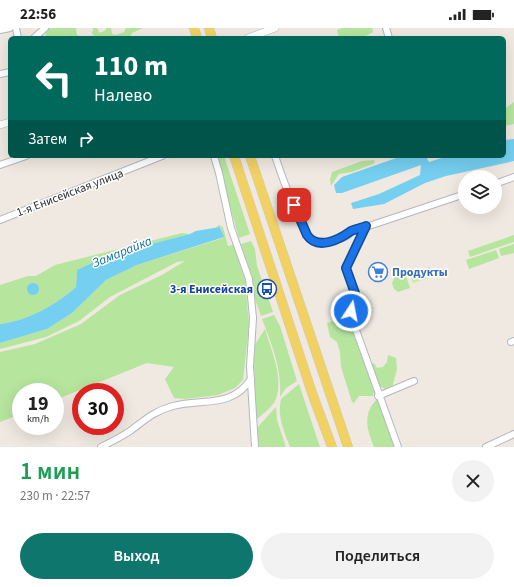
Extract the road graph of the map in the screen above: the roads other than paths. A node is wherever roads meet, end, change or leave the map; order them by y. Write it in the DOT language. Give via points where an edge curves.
graph roads {
  1 [pos="10,28"];
  2 [pos="45,28"];
  3 [pos="275,28"];
  4 [pos="0,30"];
  5 [pos="36,36"];
  6 [pos="253,36"];
  7 [pos="20,158"];
  8 [pos="157,158"];
  9 [pos="215,158"];
  10 [pos="235,158"];
  11 [pos="251,158"];
  12 [pos="276,158"];
  13 [pos="0,165"];
  14 [pos="514,177"];
  15 [pos="502,181"];
  16 [pos="458,196"];
  17 [pos="0,220"];
  18 [pos="366,226"];
  19 [pos="251,379"];
  20 [pos="414,381"];
  21 [pos="378,396"];
  22 [pos="514,434"];
  23 [pos="101,447"];
  24 [pos="255,447"];
  25 [pos="332,447"];
  26 [pos="348,447"];
  27 [pos="398,447"];
  28 [pos="486,447"];
  1 -- 4 [label="street"];
  2 -- 5 [label="street"];
  3 -- 6 [label="street"];
  7 -- 13 [label="street"];
  8 -- 17 [label="street, 1-я Енисейская улица"];
  9 -- 19 [label="street" via="231,228 243,260 252,297"];
  10 -- 25 [label="main road"];
  11 -- 26 [label="main road"];
  12 -- 18 [label="street" via="310,239 319,244 326,243 344,238 349,232"];
  14 -- 15 [label="street"];
  16 -- 18 [label="street"];
  18 -- 21 [label="street" via="346,268 356,296 352,303 351,316"];
  19 -- 23 [label="street" via="244,390 225,399 173,406 158,411 120,438"];
  19 -- 24 [label="street"];
  20 -- 21 [label="street"];
  21 -- 27 [label="street"];
  22 -- 28 [label="street"];
}
